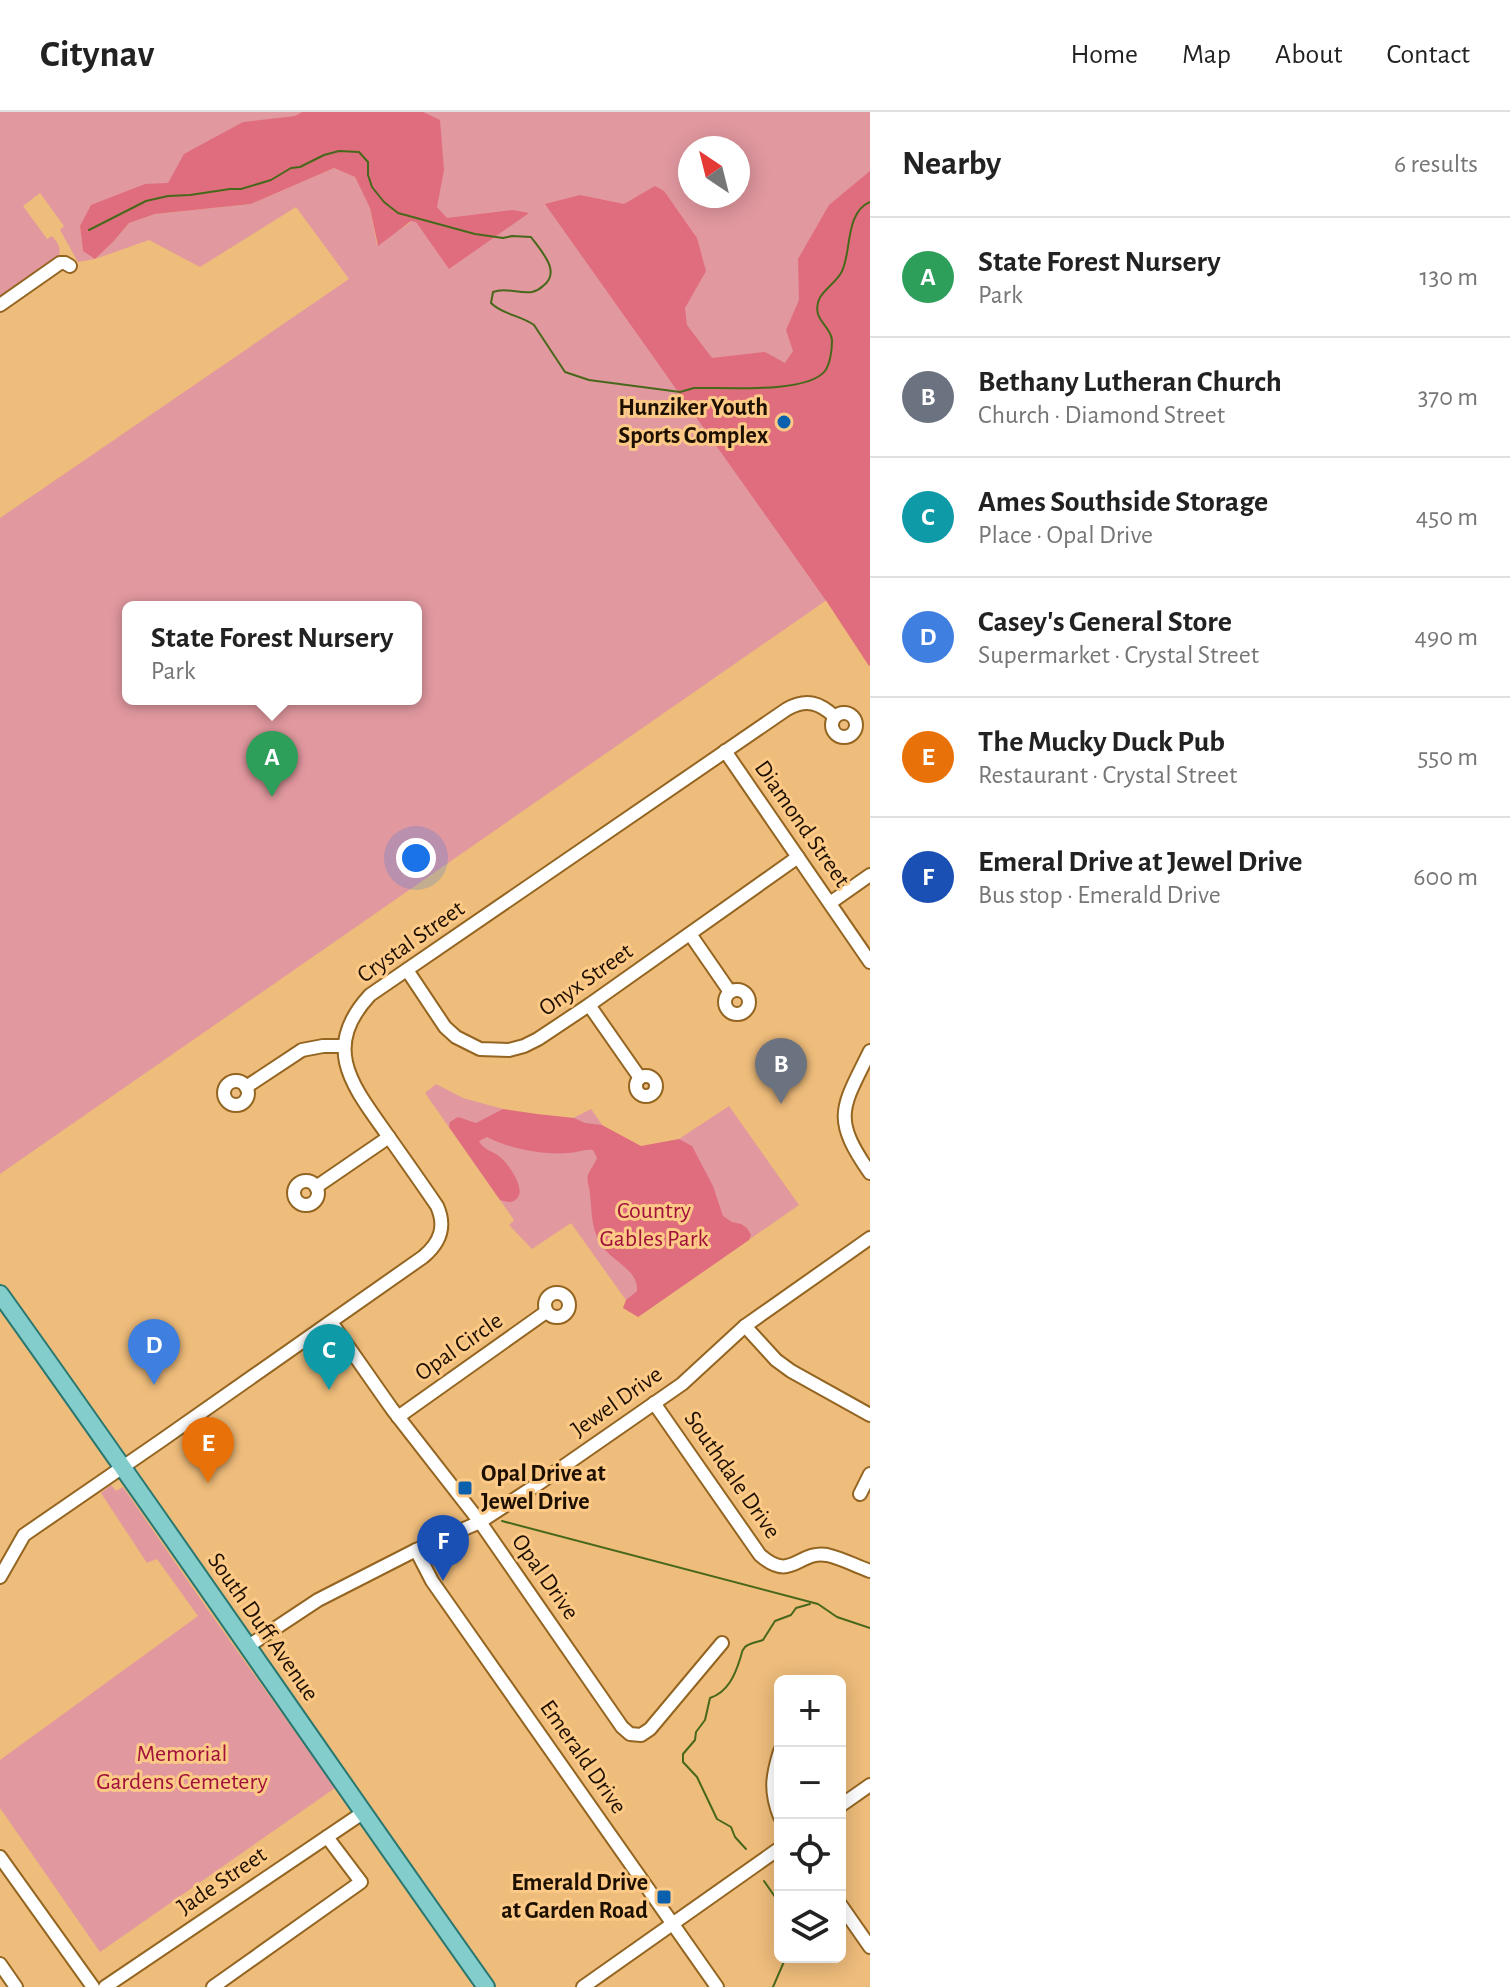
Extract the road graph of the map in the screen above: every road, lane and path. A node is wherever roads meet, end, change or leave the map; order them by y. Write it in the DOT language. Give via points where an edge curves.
graph roads {
  1 [pos="70,266"];
  2 [pos="0,305"];
  3 [pos="835,717"];
  4 [pos="725,751"];
  5 [pos="798,857"];
  6 [pos="870,875"];
  7 [pos="830,903"];
  8 [pos="690,934"];
  9 [pos="870,962"];
  10 [pos="407,970"];
  11 [pos="730,992"];
  12 [pos="589,1005"];
  13 [pos="344,1046"];
  14 [pos="870,1051"];
  15 [pos="640,1078"];
  16 [pos="246,1087"];
  17 [pos="389,1137"];
  18 [pos="870,1173"];
  19 [pos="316,1187"];
  20 [pos="870,1238"];
  21 [pos="0,1294"];
  22 [pos="546,1312"];
  23 [pos="331,1322"];
  24 [pos="745,1326"];
  25 [pos="654,1403"];
  26 [pos="870,1415"];
  27 [pos="398,1417"];
  28 [pos="122,1468"];
  29 [pos="870,1474"];
  30 [pos="860,1494"];
  31 [pos="480,1522"];
  32 [pos="416,1550"];
  33 [pos="870,1571"];
  34 [pos="0,1577"];
  35 [pos="722,1643"];
  36 [pos="247,1647"];
  37 [pos="774,1769"];
  38 [pos="870,1785"];
  39 [pos="774,1799"];
  40 [pos="846,1802"];
  41 [pos="364,1812"];
  42 [pos="327,1837"];
  43 [pos="774,1852"];
  44 [pos="0,1857"];
  45 [pos="846,1913"];
  46 [pos="673,1923"];
  47 [pos="870,1947"];
  48 [pos="0,1964"];
  49 [pos="16,1987"];
  50 [pos="93,1987"];
  51 [pos="105,1987"];
  52 [pos="213,1987"];
  53 [pos="486,1987"];
  54 [pos="583,1987"];
  55 [pos="717,1987"];
  1 -- 2 [label="street" via="60,263"];
  3 -- 4 [label="street, Crystal Street" via="819,704 796,704"];
  4 -- 5 [label="street, Diamond Street"];
  4 -- 10 [label="street, Crystal Street"];
  5 -- 7 [label="street, Diamond Street"];
  5 -- 8 [label="street, Onyx Street"];
  6 -- 7 [label="street"];
  7 -- 9 [label="street, Diamond Street"];
  8 -- 11 [label="street"];
  8 -- 12 [label="street, Onyx Street"];
  10 -- 12 [label="street, Onyx Street" via="445,1027 480,1049 524,1046"];
  10 -- 13 [label="street, Crystal Street" via="358,1008"];
  12 -- 15 [label="street"];
  13 -- 16 [label="street" via="302,1050"];
  13 -- 17 [label="street" via="350,1079"];
  14 -- 18 [label="street" via="848,1095 844,1122 853,1149"];
  17 -- 19 [label="street"];
  17 -- 23 [label="street" via="437,1206 442,1232 423,1257"];
  20 -- 24 [label="street, Jewel Drive"];
  21 -- 28 [label="main road, South Duff Avenue"];
  22 -- 27 [label="street, Opal Circle"];
  23 -- 27 [label="street, Opal Drive"];
  23 -- 28 [label="street"];
  24 -- 25 [label="street, Jewel Drive"];
  24 -- 26 [label="street" via="791,1371"];
  25 -- 31 [label="street, Jewel Drive"];
  25 -- 33 [label="street, Southdale Drive" via="772,1565 785,1567 825,1555"];
  27 -- 31 [label="street, Opal Drive"];
  28 -- 34 [label="street" via="24,1535"];
  28 -- 36 [label="main road, South Duff Avenue"];
  29 -- 30 [label="street"];
  31 -- 32 [label="street, Jewel Drive"];
  31 -- 35 [label="street, Opal Drive" via="630,1734 650,1729"];
  32 -- 36 [label="street, Jewel Drive" via="318,1600"];
  32 -- 46 [label="street, Emerald Drive" via="432,1581"];
  36 -- 41 [label="main road, South Duff Avenue"];
  37 -- 39 [label="street"];
  38 -- 40 [label="street"];
  41 -- 42 [label="street, Jade Street"];
  41 -- 53 [label="main road, South Duff Avenue"];
  42 -- 51 [label="street, Jade Street"];
  42 -- 52 [label="street" via="361,1882"];
  43 -- 46 [label="street"];
  44 -- 50 [label="street"];
  45 -- 47 [label="street"];
  46 -- 54 [label="street"];
  46 -- 55 [label="street, Emerald Drive"];
  48 -- 49 [label="street"];
}
